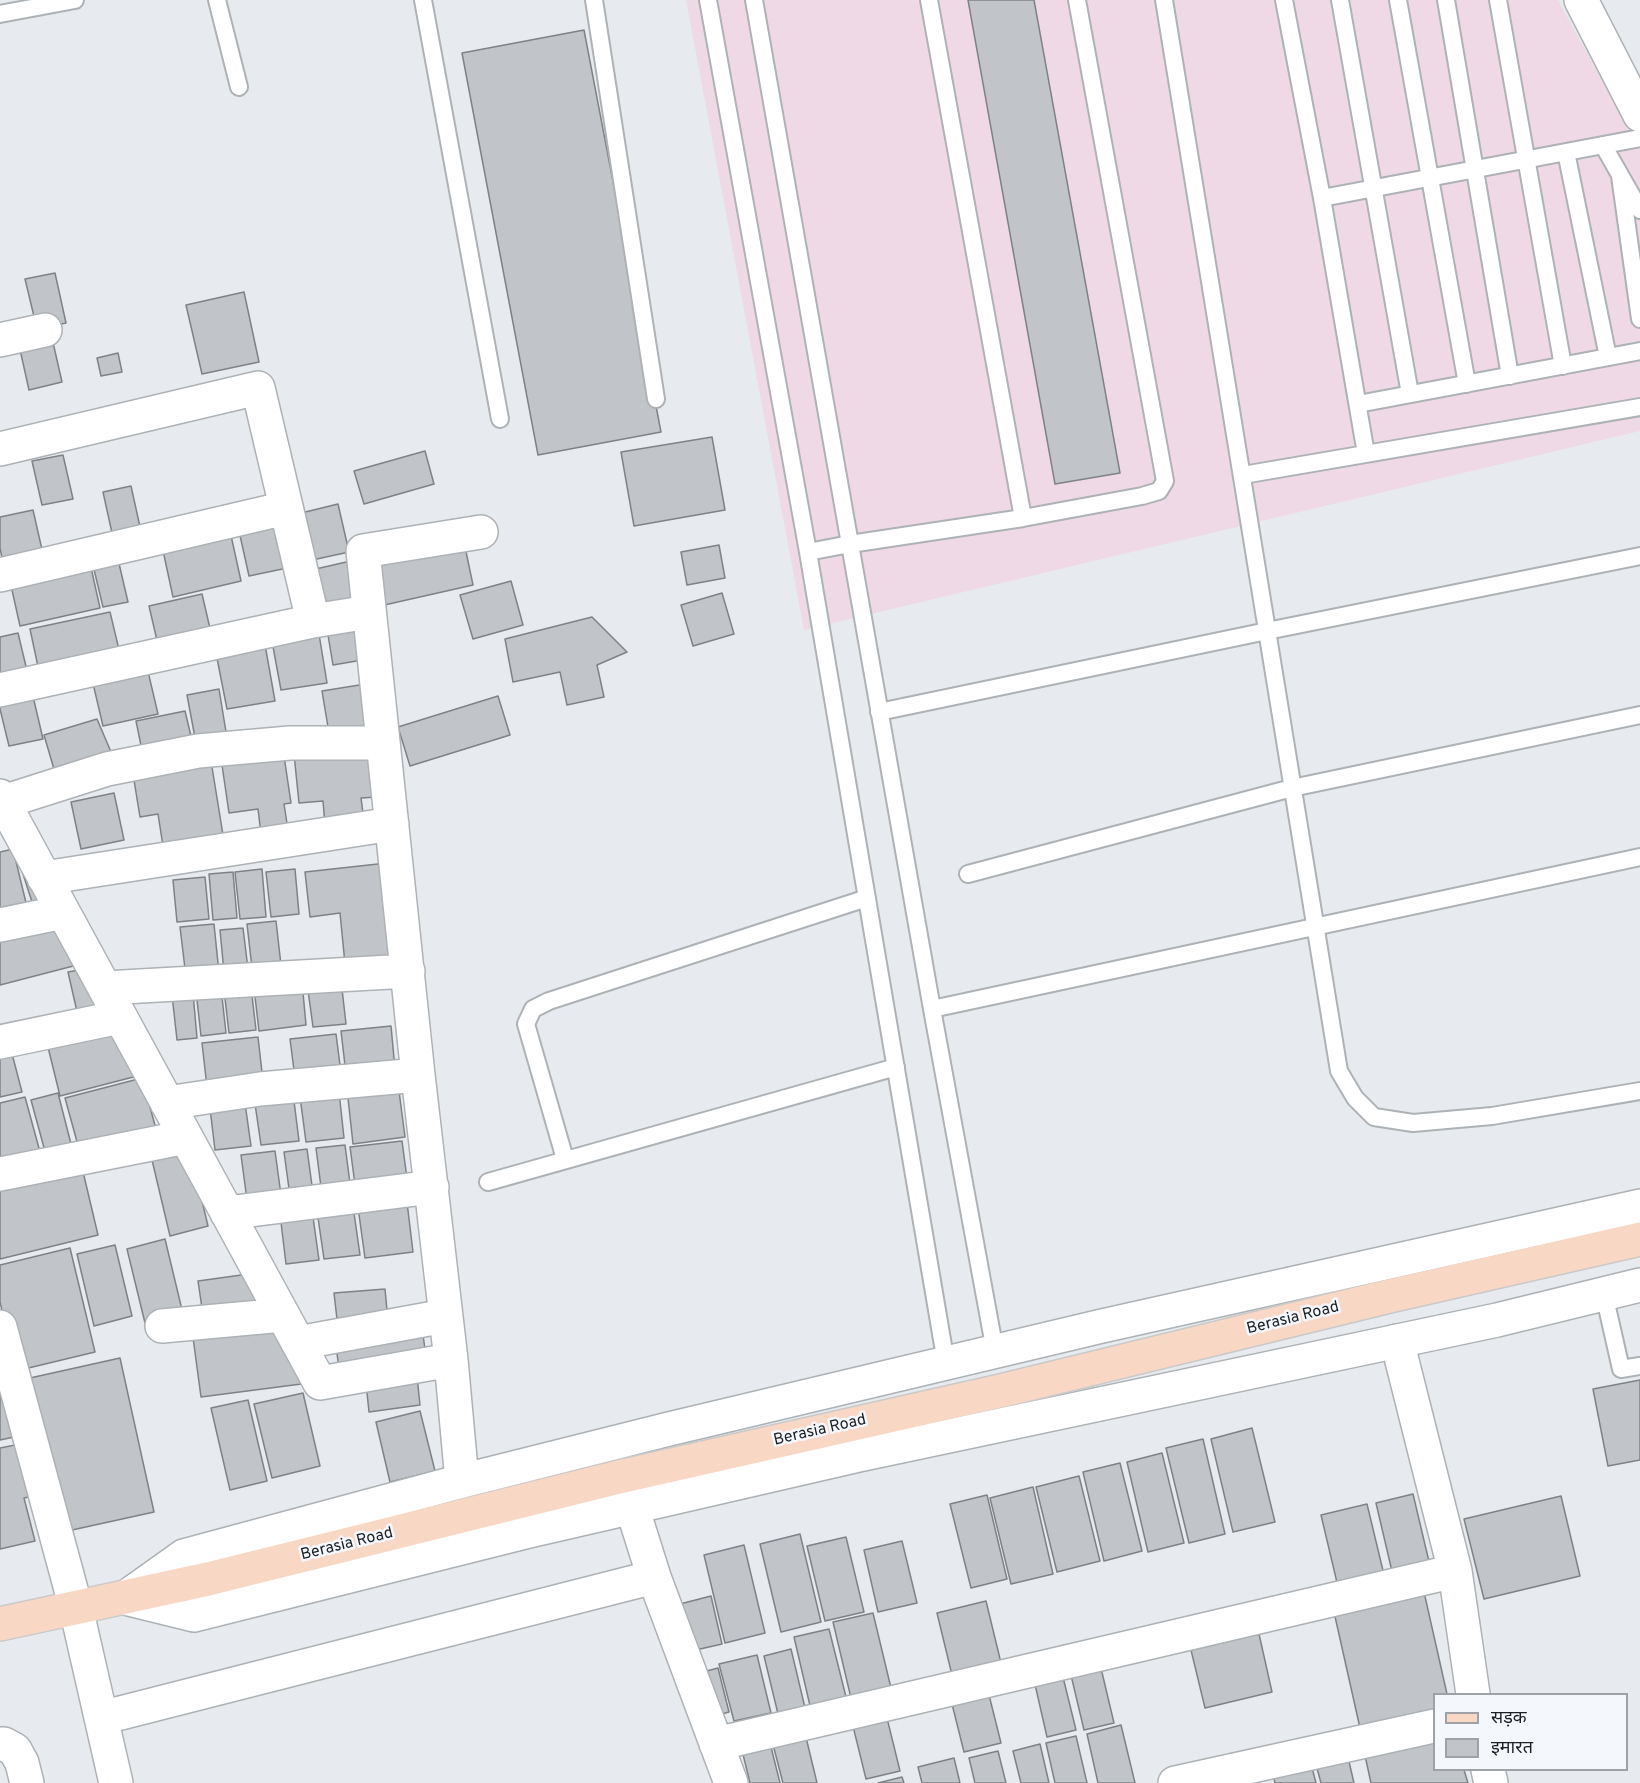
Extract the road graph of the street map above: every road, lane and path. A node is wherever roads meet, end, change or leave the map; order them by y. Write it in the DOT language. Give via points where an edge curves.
graph roads {
  1 [pos="75,0"];
  2 [pos="217,0"];
  3 [pos="423,0"];
  4 [pos="594,0"];
  5 [pos="708,0"];
  6 [pos="754,0"];
  7 [pos="929,0"];
  8 [pos="1077,0"];
  9 [pos="1164,0"];
  10 [pos="1284,0"];
  11 [pos="1340,0"];
  12 [pos="1398,0"];
  13 [pos="1446,0"];
  14 [pos="1498,0"];
  15 [pos="1581,0"];
  16 [pos="0,14"];
  17 [pos="239,87"];
  18 [pos="1640,114"];
  19 [pos="1640,138"];
  20 [pos="1603,145"];
  21 [pos="1566,152"];
  22 [pos="1526,160"];
  23 [pos="1475,169"];
  24 [pos="1620,176"];
  25 [pos="1430,178"];
  26 [pos="1374,188"];
  27 [pos="1322,198"];
  28 [pos="1640,210"];
  29 [pos="1640,319"];
  30 [pos="45,330"];
  31 [pos="0,340"];
  32 [pos="1640,351"];
  33 [pos="1608,357"];
  34 [pos="1563,366"];
  35 [pos="1510,376"];
  36 [pos="1467,384"];
  37 [pos="1410,394"];
  38 [pos="656,399"];
  39 [pos="1358,404"];
  40 [pos="1640,407"];
  41 [pos="500,419"];
  42 [pos="0,448"];
  43 [pos="1366,454"];
  44 [pos="1243,476"];
  45 [pos="286,508"];
  46 [pos="1023,518"];
  47 [pos="481,532"];
  48 [pos="850,544"];
  49 [pos="808,552"];
  50 [pos="1640,556"];
  51 [pos="0,575"];
  52 [pos="369,612"];
  53 [pos="313,621"];
  54 [pos="1267,631"];
  55 [pos="0,690"];
  56 [pos="879,712"];
  57 [pos="1640,715"];
  58 [pos="383,742"];
  59 [pos="1292,788"];
  60 [pos="2,799"];
  61 [pos="392,824"];
  62 [pos="1640,857"];
  63 [pos="968,874"];
  64 [pos="45,878"];
  65 [pos="867,898"];
  66 [pos="63,912"];
  67 [pos="0,925"];
  68 [pos="1315,927"];
  69 [pos="408,972"];
  70 [pos="105,988"];
  71 [pos="932,1009"];
  72 [pos="120,1017"];
  73 [pos="0,1042"];
  74 [pos="896,1067"];
  75 [pos="418,1075"];
  76 [pos="1640,1091"];
  77 [pos="167,1102"];
  78 [pos="186,1137"];
  79 [pos="565,1160"];
  80 [pos="0,1174"];
  81 [pos="488,1182"];
  82 [pos="432,1187"];
  83 [pos="1640,1206"];
  84 [pos="227,1213"];
  85 [pos="1640,1239"];
  86 [pos="1640,1285"];
  87 [pos="1604,1294"];
  88 [pos="445,1316"];
  89 [pos="162,1326"];
  90 [pos="0,1327"];
  91 [pos="291,1329"];
  92 [pos="1397,1341"];
  93 [pos="995,1351"];
  94 [pos="451,1360"];
  95 [pos="946,1363"];
  96 [pos="1640,1366"];
  97 [pos="462,1481"];
  98 [pos="632,1507"];
  99 [pos="1455,1571"];
  100 [pos="654,1577"];
  101 [pos="125,1598"];
  102 [pos="76,1608"];
  103 [pos="0,1624"];
  104 [pos="1473,1693"];
  105 [pos="101,1718"];
  106 [pos="1433,1726"];
  107 [pos="0,1744"];
  108 [pos="716,1744"];
  109 [pos="27,1783"];
  110 [pos="116,1783"];
  111 [pos="731,1783"];
  112 [pos="1175,1783"];
  1 -- 16 [label="lane"];
  2 -- 17 [label="lane"];
  3 -- 41 [label="lane"];
  4 -- 38 [label="lane"];
  5 -- 49 [label="lane"];
  6 -- 48 [label="lane"];
  7 -- 46 [label="lane"];
  8 -- 46 [label="lane" via="1165,481 1159,491 1151,494"];
  9 -- 44 [label="lane"];
  10 -- 27 [label="lane"];
  11 -- 26 [label="lane"];
  12 -- 25 [label="lane"];
  13 -- 23 [label="lane"];
  14 -- 22 [label="lane"];
  15 -- 18 [label="street"];
  19 -- 20 [label="lane"];
  20 -- 21 [label="lane"];
  20 -- 24 [label="lane"];
  21 -- 22 [label="lane"];
  21 -- 33 [label="lane"];
  22 -- 23 [label="lane"];
  22 -- 34 [label="lane"];
  23 -- 25 [label="lane"];
  23 -- 35 [label="lane"];
  24 -- 28 [label="lane"];
  24 -- 29 [label="lane"];
  25 -- 26 [label="lane"];
  25 -- 36 [label="lane"];
  26 -- 27 [label="lane"];
  26 -- 37 [label="lane"];
  27 -- 39 [label="lane"];
  30 -- 31 [label="street"];
  32 -- 33 [label="lane"];
  33 -- 34 [label="lane"];
  34 -- 35 [label="lane"];
  35 -- 36 [label="lane"];
  36 -- 37 [label="lane"];
  37 -- 39 [label="lane"];
  39 -- 43 [label="lane"];
  40 -- 43 [label="lane"];
  42 -- 45 [label="street" via="258,388"];
  43 -- 44 [label="lane"];
  44 -- 54 [label="lane"];
  45 -- 51 [label="street"];
  45 -- 53 [label="street"];
  46 -- 48 [label="lane"];
  47 -- 52 [label="street" via="363,551"];
  48 -- 49 [label="lane"];
  48 -- 56 [label="lane"];
  49 -- 65 [label="lane"];
  50 -- 54 [label="lane"];
  52 -- 53 [label="street"];
  52 -- 58 [label="street"];
  53 -- 55 [label="street"];
  54 -- 56 [label="lane"];
  54 -- 59 [label="lane"];
  56 -- 71 [label="lane"];
  57 -- 59 [label="lane"];
  58 -- 60 [label="street" via="290,743 198,751 107,769"];
  58 -- 61 [label="street"];
  59 -- 63 [label="lane"];
  59 -- 68 [label="lane"];
  60 -- 64 [label="street"];
  61 -- 64 [label="street"];
  61 -- 69 [label="street"];
  62 -- 68 [label="lane"];
  64 -- 66 [label="street"];
  65 -- 74 [label="lane"];
  65 -- 79 [label="lane" via="533,1009 526,1024"];
  66 -- 67 [label="street"];
  66 -- 70 [label="street"];
  68 -- 71 [label="lane"];
  68 -- 76 [label="lane" via="1339,1071 1355,1098 1374,1117 1413,1123 1448,1121"];
  69 -- 70 [label="street"];
  69 -- 75 [label="street"];
  70 -- 72 [label="street"];
  71 -- 93 [label="lane"];
  72 -- 73 [label="street"];
  72 -- 77 [label="street"];
  74 -- 79 [label="lane"];
  74 -- 95 [label="lane"];
  75 -- 77 [label="street"];
  75 -- 82 [label="street"];
  77 -- 78 [label="street"];
  78 -- 80 [label="street"];
  78 -- 84 [label="street"];
  79 -- 81 [label="lane"];
  82 -- 84 [label="street"];
  82 -- 88 [label="street"];
  83 -- 93 [label="street"];
  84 -- 91 [label="street"];
  85 -- 101 [label="main road, Berasia Road" via="619,1477"];
  86 -- 87 [label="street"];
  87 -- 92 [label="street"];
  87 -- 96 [label="lane" via="1621,1369"];
  88 -- 91 [label="street"];
  88 -- 94 [label="street"];
  89 -- 91 [label="street"];
  90 -- 102 [label="street"];
  91 -- 94 [label="street" via="320,1383"];
  92 -- 98 [label="street"];
  92 -- 99 [label="street"];
  93 -- 95 [label="street"];
  94 -- 97 [label="street"];
  95 -- 97 [label="street"];
  97 -- 101 [label="street" via="184,1556"];
  98 -- 100 [label="street"];
  98 -- 101 [label="street" via="194,1615"];
  99 -- 104 [label="street"];
  99 -- 108 [label="street"];
  100 -- 105 [label="street"];
  100 -- 108 [label="street"];
  101 -- 102 [label="main road, Berasia Road"];
  102 -- 103 [label="main road, Berasia Road"];
  102 -- 105 [label="street"];
  105 -- 110 [label="street"];
  106 -- 112 [label="street"];
  107 -- 109 [label="street" via="15,1750"];
  108 -- 111 [label="street"];
}
